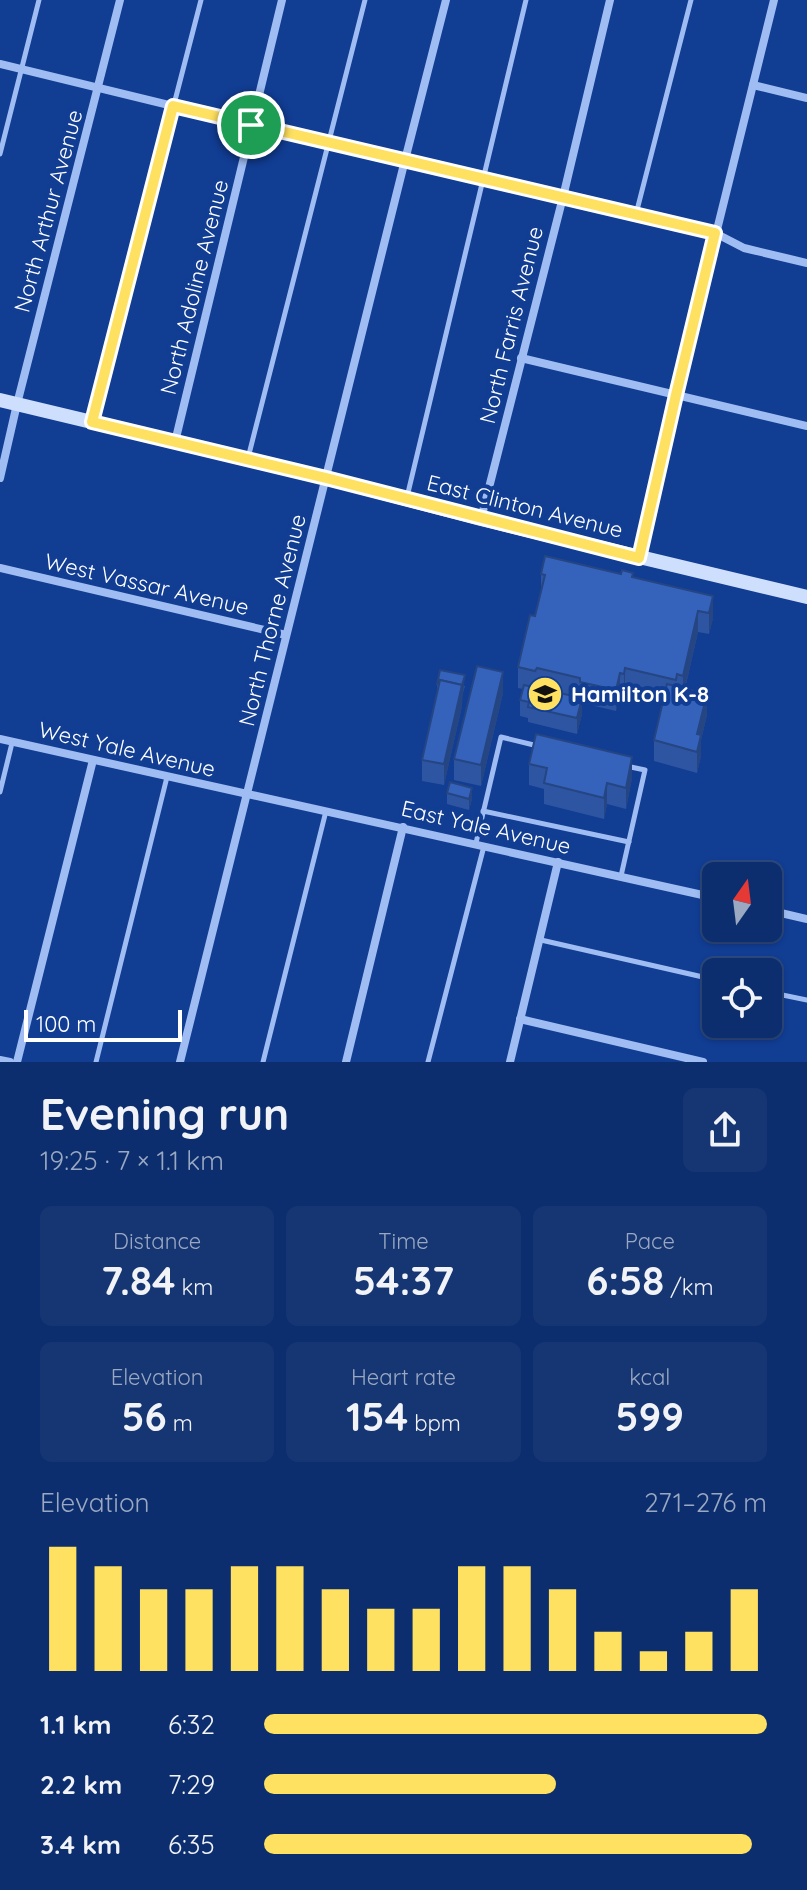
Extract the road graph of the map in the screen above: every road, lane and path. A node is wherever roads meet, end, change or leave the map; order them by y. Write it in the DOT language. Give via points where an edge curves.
graph roads {
  1 [pos="39,0"];
  2 [pos="120,0"];
  3 [pos="201,0"];
  4 [pos="282,0"];
  5 [pos="365,0"];
  6 [pos="446,0"];
  7 [pos="526,0"];
  8 [pos="610,0"];
  9 [pos="691,0"];
  10 [pos="774,0"];
  11 [pos="0,64"];
  12 [pos="22,70"];
  13 [pos="753,85"];
  14 [pos="99,87"];
  15 [pos="807,98"];
  16 [pos="173,106"];
  17 [pos="251,125"];
  18 [pos="328,143"];
  19 [pos="0,154"];
  20 [pos="405,160"];
  21 [pos="483,178"];
  22 [pos="563,197"];
  23 [pos="636,214"];
  24 [pos="715,233"];
  25 [pos="807,263"];
  26 [pos="521,358"];
  27 [pos="676,395"];
  28 [pos="0,400"];
  29 [pos="17,404"];
  30 [pos="92,422"];
  31 [pos="807,426"];
  32 [pos="175,442"];
  33 [pos="247,459"];
  34 [pos="0,478"];
  35 [pos="326,478"];
  36 [pos="407,498"];
  37 [pos="481,519"];
  38 [pos="639,558"];
  39 [pos="0,568"];
  40 [pos="807,597"];
  41 [pos="286,635"];
  42 [pos="0,739"];
  43 [pos="12,741"];
  44 [pos="544,747"];
  45 [pos="93,760"];
  46 [pos="616,764"];
  47 [pos="167,777"];
  48 [pos="0,792"];
  49 [pos="247,794"];
  50 [pos="326,810"];
  51 [pos="483,811"];
  52 [pos="403,827"];
  53 [pos="629,842"];
  54 [pos="480,844"];
  55 [pos="558,862"];
  56 [pos="621,876"];
  57 [pos="702,895"];
  58 [pos="782,913"];
  59 [pos="807,919"];
  60 [pos="541,940"];
  61 [pos="702,977"];
  62 [pos="782,995"];
  63 [pos="807,1000"];
  64 [pos="520,1019"];
  65 [pos="0,1060"];
  66 [pos="10,1062"];
  67 [pos="17,1062"];
  68 [pos="96,1062"];
  69 [pos="180,1062"];
  70 [pos="263,1062"];
  71 [pos="346,1062"];
  72 [pos="428,1062"];
  73 [pos="510,1062"];
  74 [pos="703,1062"];
  1 -- 12 [label="lane"];
  2 -- 14 [label="street, North Arthur Avenue"];
  3 -- 16 [label="lane"];
  4 -- 17 [label="street, North Adoline Avenue"];
  5 -- 18 [label="lane"];
  6 -- 20 [label="street, North Thorne Avenue"];
  7 -- 21 [label="lane"];
  8 -- 22 [label="street, North Farris Avenue"];
  9 -- 23 [label="lane"];
  10 -- 13 [label="street"];
  11 -- 12 [label="street"];
  12 -- 14 [label="street"];
  12 -- 19 [label="lane"];
  13 -- 15 [label="street"];
  13 -- 24 [label="street"];
  14 -- 16 [label="street"];
  14 -- 29 [label="street, North Arthur Avenue"];
  16 -- 17 [label="street"];
  16 -- 30 [label="lane"];
  17 -- 18 [label="street"];
  17 -- 32 [label="street, North Adoline Avenue"];
  18 -- 20 [label="street"];
  18 -- 33 [label="lane"];
  20 -- 21 [label="street"];
  20 -- 35 [label="street, North Thorne Avenue"];
  21 -- 22 [label="street"];
  21 -- 36 [label="lane"];
  22 -- 23 [label="street"];
  22 -- 26 [label="street, North Farris Avenue"];
  23 -- 24 [label="street"];
  24 -- 25 [label="street" via="744,248"];
  24 -- 27 [label="street"];
  26 -- 27 [label="street"];
  26 -- 37 [label="street, North Farris Avenue"];
  27 -- 31 [label="street"];
  27 -- 38 [label="street"];
  28 -- 29 [label="main road, East Clinton Avenue"];
  29 -- 30 [label="main road, East Clinton Avenue"];
  29 -- 34 [label="street, North Arthur Avenue"];
  30 -- 32 [label="main road, East Clinton Avenue"];
  32 -- 33 [label="main road, East Clinton Avenue"];
  33 -- 35 [label="main road, East Clinton Avenue"];
  35 -- 36 [label="main road, East Clinton Avenue"];
  35 -- 41 [label="street, North Thorne Avenue"];
  36 -- 37 [label="main road, East Clinton Avenue"];
  37 -- 38 [label="main road, East Clinton Avenue"];
  38 -- 40 [label="main road, East Clinton Avenue"];
  39 -- 41 [label="street, West Vassar Avenue"];
  41 -- 49 [label="street, North Thorne Avenue"];
  42 -- 43 [label="street, West Yale Avenue"];
  43 -- 45 [label="street, West Yale Avenue"];
  43 -- 48 [label="lane"];
  44 -- 51 [label="lane" via="501,737"];
  45 -- 47 [label="street, West Yale Avenue"];
  45 -- 67 [label="street"];
  46 -- 53 [label="lane" via="645,770"];
  47 -- 49 [label="street, West Yale Avenue"];
  47 -- 68 [label="lane"];
  49 -- 50 [label="street, East Yale Avenue"];
  49 -- 69 [label="street, North Thorne Avenue"];
  50 -- 52 [label="street, East Yale Avenue"];
  50 -- 70 [label="lane"];
  51 -- 53 [label="lane"];
  51 -- 54 [label="lane"];
  52 -- 54 [label="street, East Yale Avenue"];
  52 -- 71 [label="street"];
  53 -- 56 [label="lane"];
  54 -- 55 [label="street, East Yale Avenue"];
  54 -- 72 [label="lane"];
  55 -- 56 [label="street, East Yale Avenue"];
  55 -- 60 [label="street"];
  56 -- 57 [label="street, East Yale Avenue"];
  58 -- 59 [label="street"];
  60 -- 61 [label="lane"];
  60 -- 64 [label="street"];
  62 -- 63 [label="lane"];
  64 -- 73 [label="street"];
  64 -- 74 [label="street"];
  65 -- 66 [label="street"];
}
